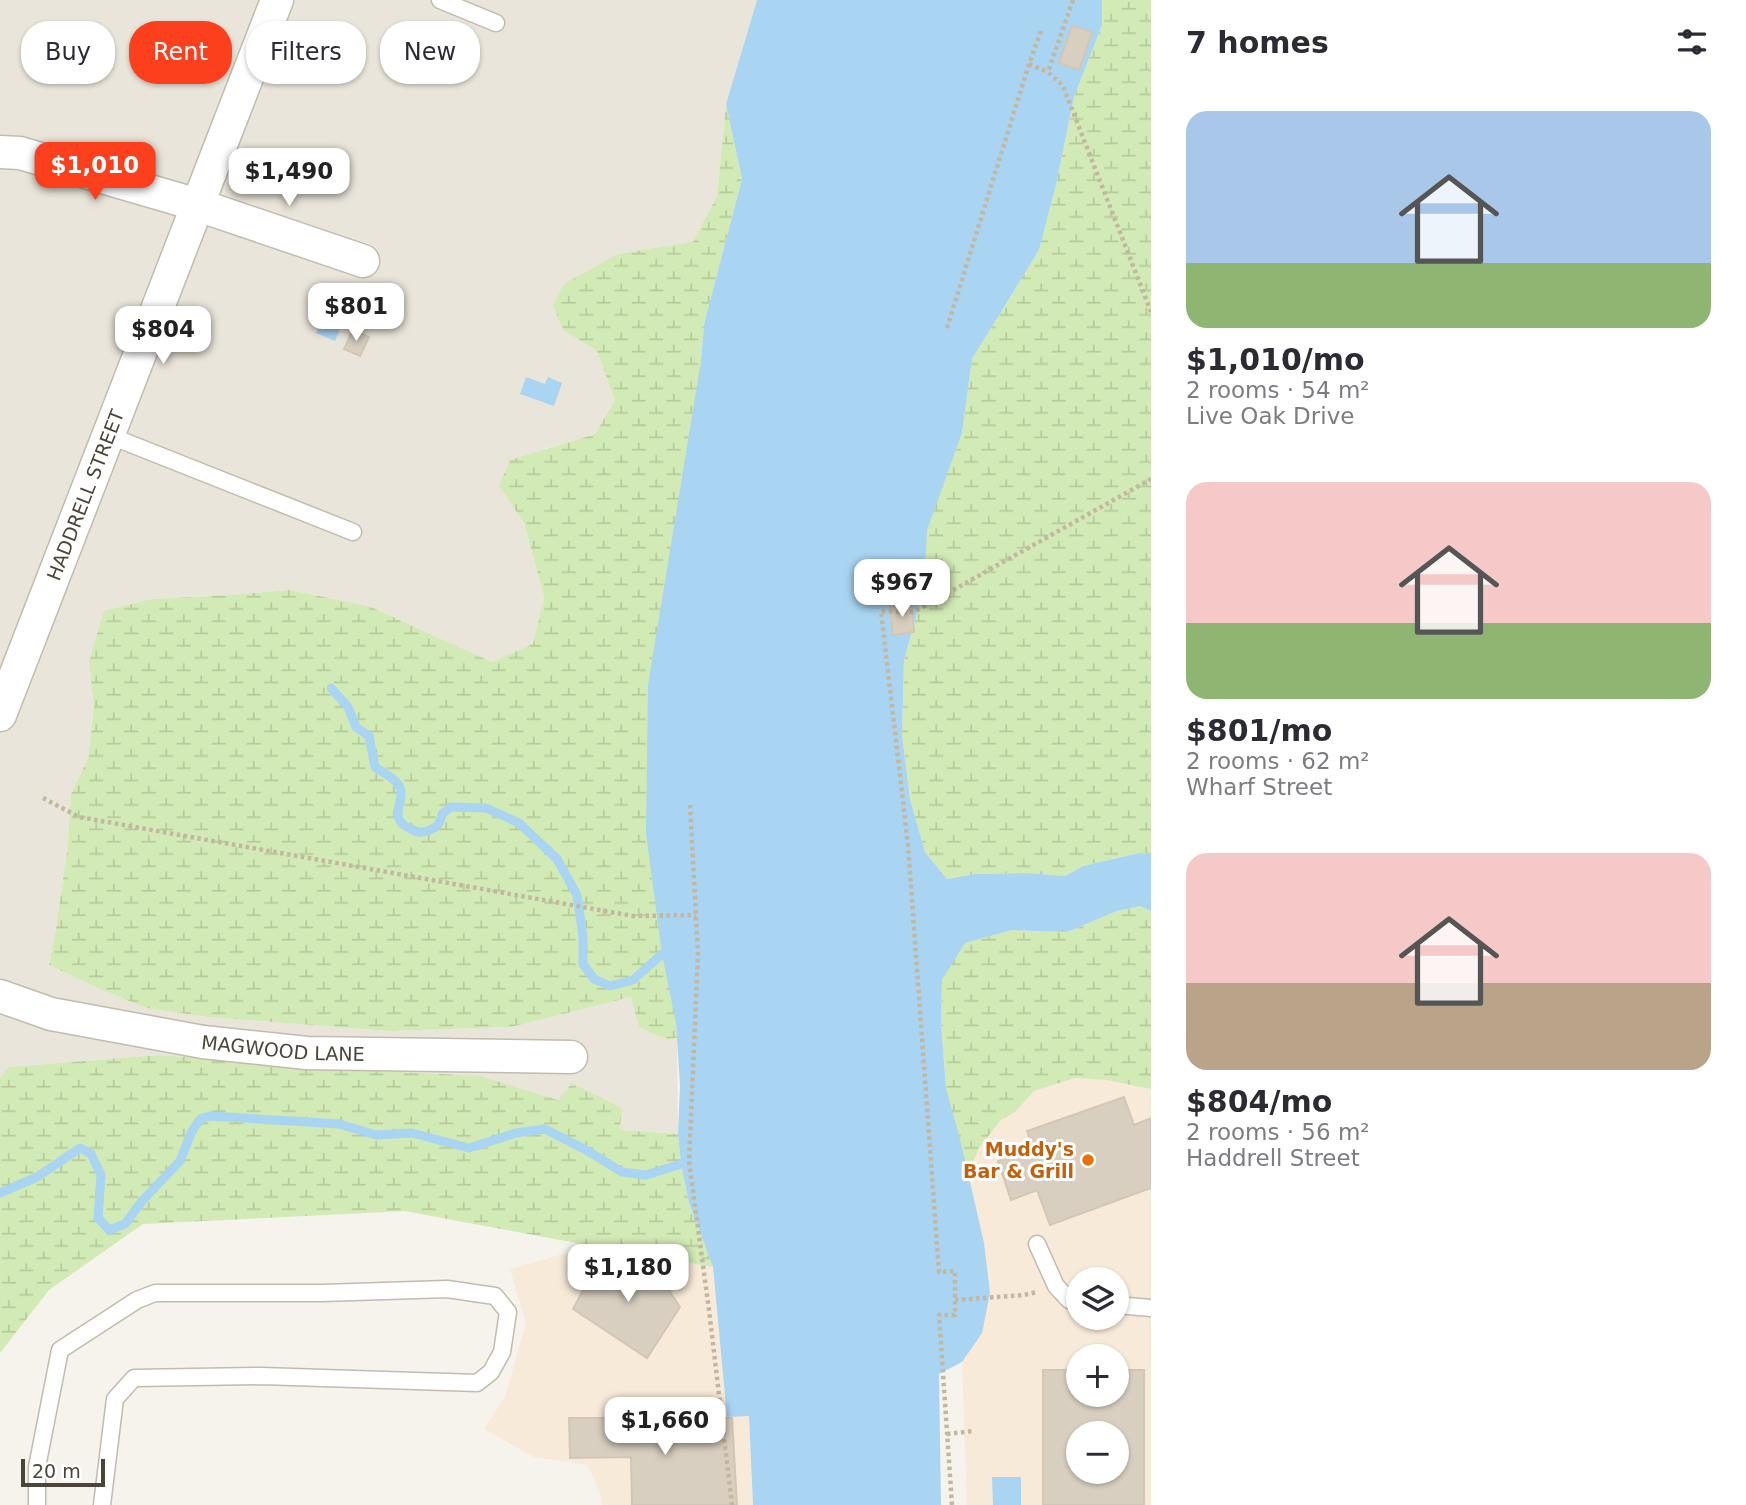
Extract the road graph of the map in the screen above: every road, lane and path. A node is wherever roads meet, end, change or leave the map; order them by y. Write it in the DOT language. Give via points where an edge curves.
graph roads {
  1 [pos="277,0"];
  2 [pos="440,0"];
  3 [pos="1073,0"];
  4 [pos="496,23"];
  5 [pos="1042,28"];
  6 [pos="1028,64"];
  7 [pos="1048,72"];
  8 [pos="0,152"];
  9 [pos="198,205"];
  10 [pos="363,261"];
  11 [pos="1151,312"];
  12 [pos="947,328"];
  13 [pos="108,435"];
  14 [pos="1151,479"];
  15 [pos="353,532"];
  16 [pos="0,715"];
  17 [pos="44,798"];
  18 [pos="690,805"];
  19 [pos="696,915"];
  20 [pos="0,996"];
  21 [pos="571,1057"];
  22 [pos="1037,1244"];
  23 [pos="1024,1295"];
  24 [pos="1066,1297"];
  25 [pos="955,1300"];
  26 [pos="1129,1306"];
  27 [pos="1151,1308"];
  28 [pos="973,1431"];
  29 [pos="947,1434"];
  30 [pos="37,1505"];
  31 [pos="103,1505"];
  32 [pos="732,1505"];
  33 [pos="952,1505"];
  1 -- 9 [label="street, HADDRELL STREET"];
  2 -- 4 [label="lane"];
  3 -- 7 [label="path"];
  5 -- 6 [label="path"];
  6 -- 7 [label="path"];
  6 -- 12 [label="path"];
  7 -- 11 [label="path" via="1063,86"];
  8 -- 9 [label="street" via="20,153"];
  9 -- 10 [label="street"];
  9 -- 13 [label="street, HADDRELL STREET"];
  13 -- 15 [label="lane"];
  13 -- 16 [label="street, HADDRELL STREET"];
  14 -- 25 [label="path" via="914,612 881,611 908,845 939,1272 955,1271"];
  17 -- 19 [label="path" via="79,817 633,916"];
  18 -- 19 [label="path"];
  19 -- 32 [label="path" via="689,1161"];
  20 -- 21 [label="street, MAGWOOD LANE" via="51,1014 216,1044 307,1053"];
  22 -- 24 [label="lane" via="1056,1286"];
  23 -- 25 [label="path"];
  25 -- 29 [label="path" via="954,1315 939,1315"];
  26 -- 27 [label="lane"];
  28 -- 29 [label="path"];
  29 -- 33 [label="path"];
  30 -- 31 [label="lane" via="37,1466 60,1350 136,1300 155,1293 447,1289 495,1296 508,1312 502,1352 491,1372 477,1383 262,1376 134,1378 115,1399"];
}
